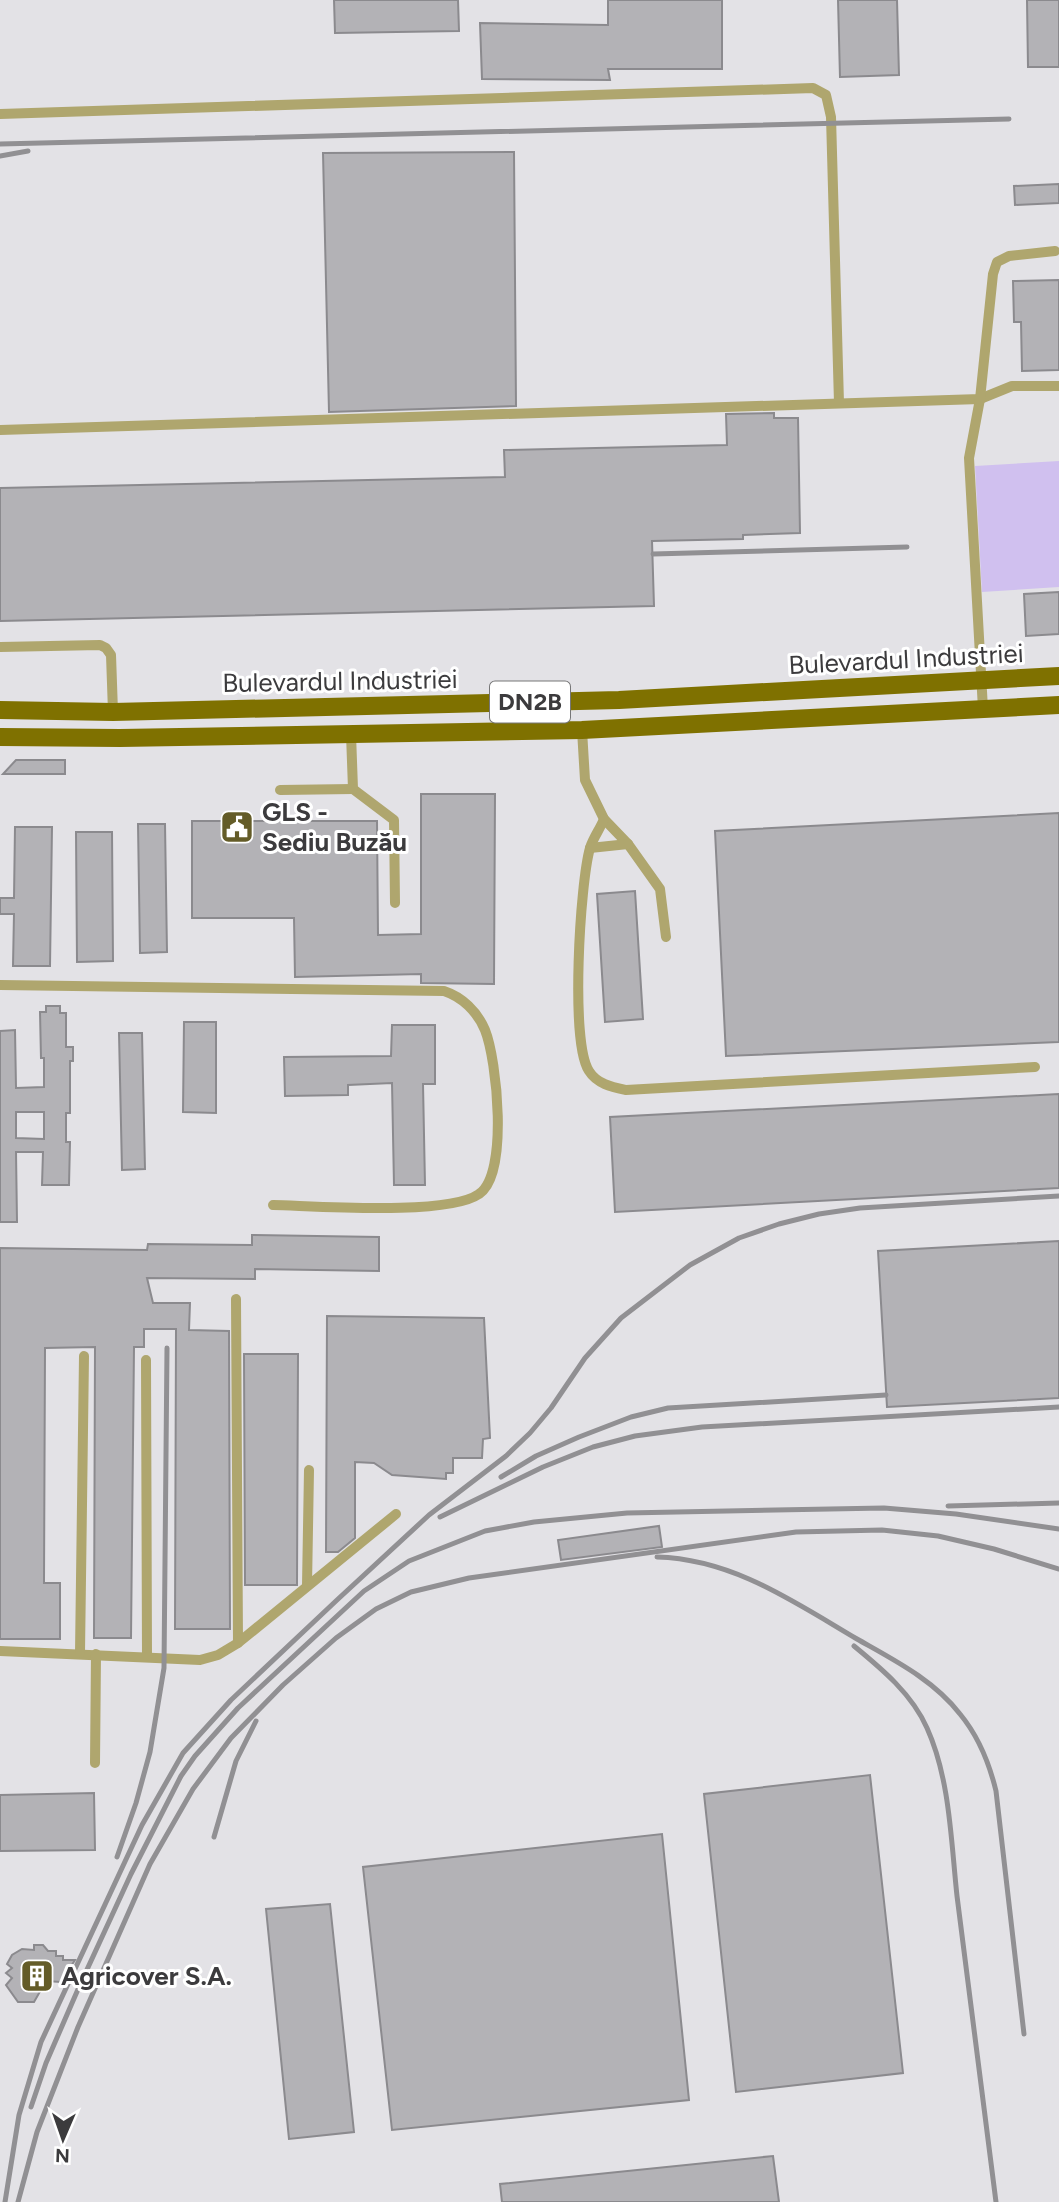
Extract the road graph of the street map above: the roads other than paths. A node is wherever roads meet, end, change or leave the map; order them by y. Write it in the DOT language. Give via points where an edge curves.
graph roads {
  1 [pos="0,114"];
  2 [pos="1055,251"];
  3 [pos="1059,386"];
  4 [pos="981,399"];
  5 [pos="839,403"];
  6 [pos="0,430"];
  7 [pos="0,647"];
  8 [pos="1059,677"];
  9 [pos="981,681"];
  10 [pos="1059,705"];
  11 [pos="983,709"];
  12 [pos="0,710"];
  13 [pos="113,712"];
  14 [pos="582,730"];
  15 [pos="351,734"];
  16 [pos="0,737"];
  17 [pos="279,789"];
  18 [pos="353,789"];
  19 [pos="604,819"];
  20 [pos="628,844"];
  21 [pos="590,848"];
  22 [pos="395,903"];
  23 [pos="666,937"];
  24 [pos="0,985"];
  25 [pos="1035,1067"];
  26 [pos="273,1205"];
  27 [pos="236,1299"];
  28 [pos="83,1356"];
  29 [pos="146,1360"];
  30 [pos="309,1470"];
  31 [pos="396,1514"];
  32 [pos="307,1587"];
  33 [pos="238,1643"];
  34 [pos="0,1651"];
  35 [pos="80,1653"];
  36 [pos="96,1654"];
  37 [pos="147,1656"];
  38 [pos="95,1763"];
  1 -- 5 [label="lane" via="813,88 826,95 831,117"];
  2 -- 4 [label="lane" via="1009,256 997,262"];
  3 -- 4 [label="lane" via="1013,386"];
  4 -- 5 [label="lane"];
  4 -- 9 [label="lane" via="969,458"];
  5 -- 6 [label="lane"];
  7 -- 13 [label="lane" via="106,648 111,655"];
  8 -- 9 [label="main road, Bulevardul Industriei / DN2B"];
  9 -- 11 [label="lane"];
  9 -- 13 [label="main road, Bulevardul Industriei / DN2B" via="619,700"];
  10 -- 11 [label="main road, Bulevardul Industriei / DN2B"];
  11 -- 14 [label="main road, Bulevardul Industriei / DN2B"];
  12 -- 13 [label="main road, Bulevardul Industriei / DN2B"];
  14 -- 15 [label="main road, Bulevardul Industriei / DN2B"];
  14 -- 19 [label="lane" via="585,780"];
  15 -- 16 [label="main road, Bulevardul Industriei / DN2B"];
  15 -- 18 [label="lane"];
  17 -- 18 [label="lane"];
  18 -- 22 [label="lane" via="394,820"];
  19 -- 20 [label="lane"];
  19 -- 21 [label="lane"];
  20 -- 21 [label="lane"];
  20 -- 23 [label="lane" via="660,889"];
  21 -- 25 [label="lane" via="578,965 581,1043 588,1071 604,1085 626,1090"];
  24 -- 26 [label="lane" via="444,991 470,1007 484,1029 494,1065 498,1143 493,1175 481,1194 453,1205"];
  27 -- 33 [label="lane"];
  28 -- 35 [label="lane"];
  29 -- 37 [label="lane"];
  30 -- 32 [label="lane"];
  31 -- 32 [label="lane"];
  32 -- 33 [label="lane"];
  33 -- 37 [label="lane" via="200,1660"];
  34 -- 35 [label="lane"];
  35 -- 36 [label="lane"];
  36 -- 37 [label="lane"];
  36 -- 38 [label="lane"];
}
